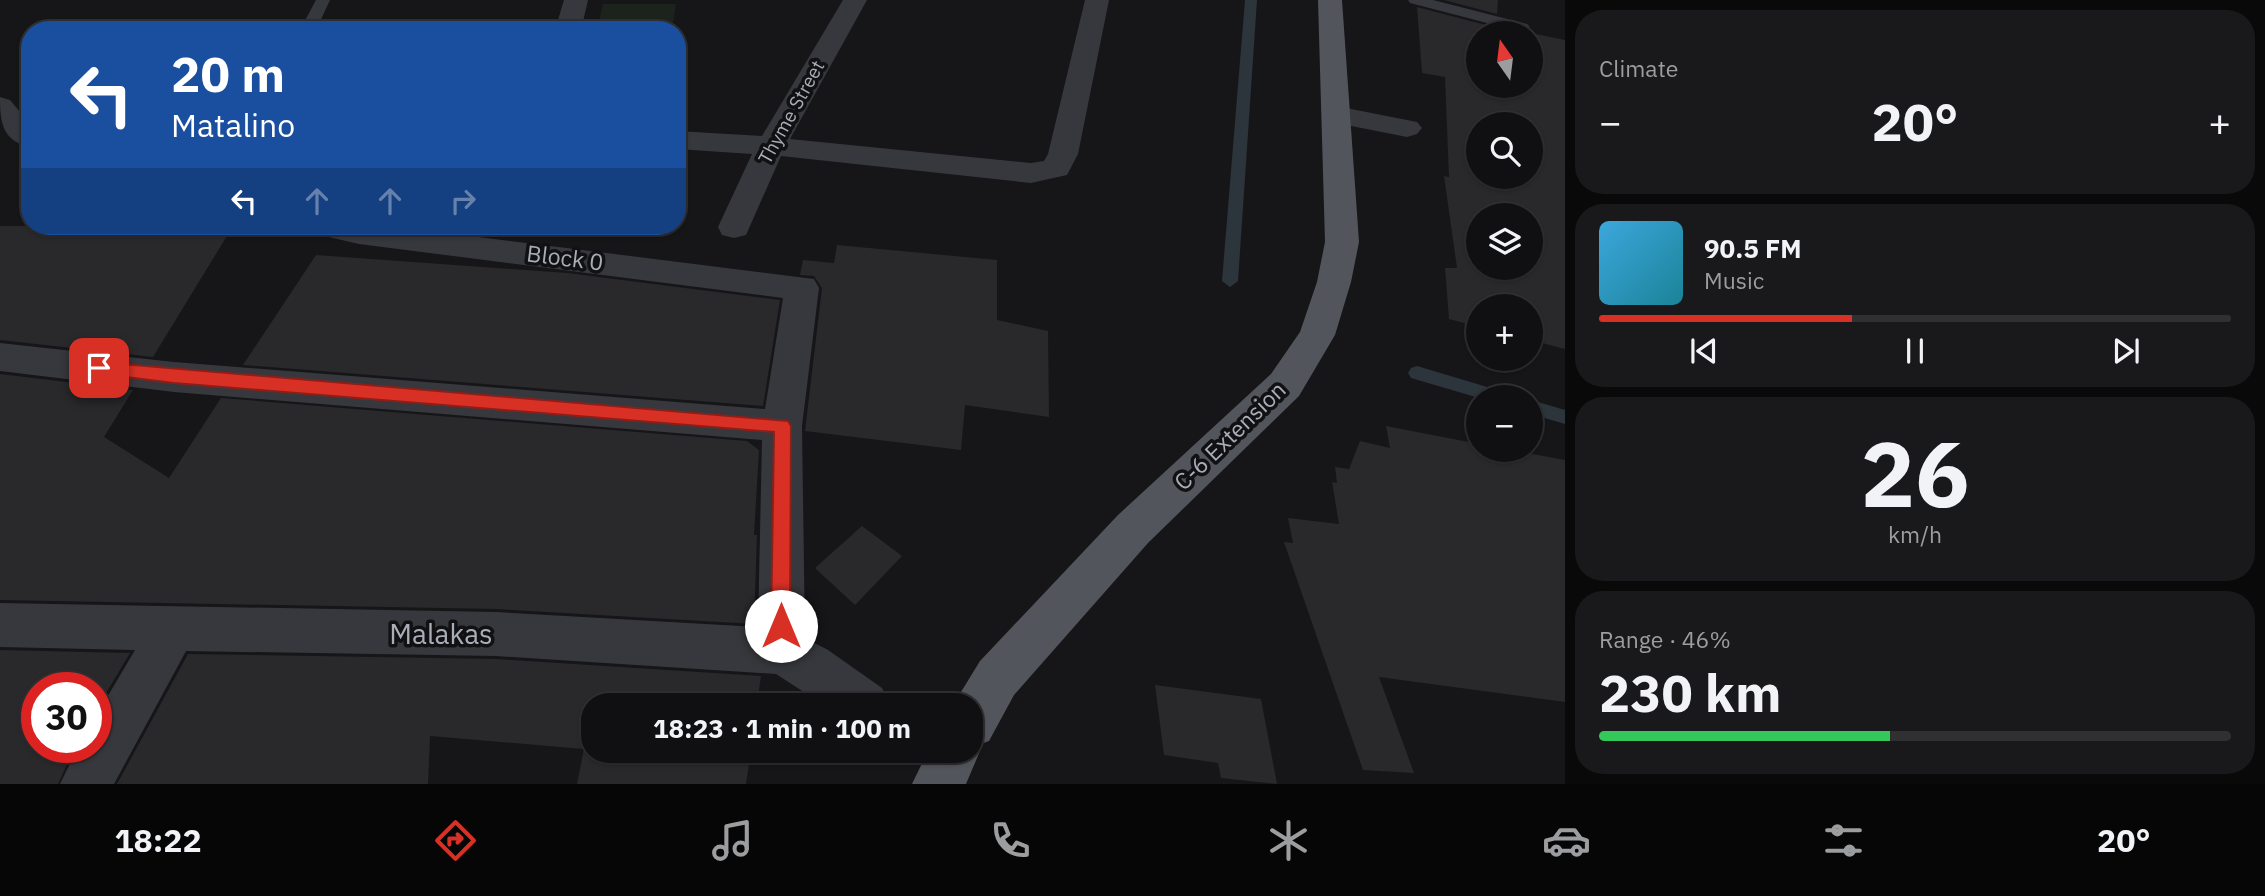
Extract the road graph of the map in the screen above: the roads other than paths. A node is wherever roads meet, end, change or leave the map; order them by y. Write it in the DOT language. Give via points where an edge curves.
graph roads {
  1 [pos="323,0"];
  2 [pos="576,0"];
  3 [pos="855,0"];
  4 [pos="1097,0"];
  5 [pos="1330,0"];
  6 [pos="1415,0"];
  7 [pos="312,21"];
  8 [pos="570,21"];
  9 [pos="1498,21"];
  10 [pos="0,106"];
  11 [pos="1336,115"];
  12 [pos="1407,128"];
  13 [pos="21,132"];
  14 [pos="686,141"];
  15 [pos="771,146"];
  16 [pos="734,228"];
  17 [pos="375,235"];
  18 [pos="0,357"];
  19 [pos="782,426"];
  20 [pos="0,625"];
  21 [pos="174,627"];
  22 [pos="781,651"];
  23 [pos="848,693"];
  24 [pos="983,699"];
  25 [pos="86,784"];
  1 -- 7 [label="lane"];
  2 -- 8 [label="street"];
  3 -- 15 [label="street, Thyme Street"];
  4 -- 15 [label="street" via="1056,168 1031,173"];
  5 -- 11 [label="main road, C-6 Extension"];
  6 -- 9 [label="lane"];
  10 -- 13 [label="street"];
  11 -- 12 [label="street"];
  11 -- 24 [label="main road, C-6 Extension" via="1342,242 1317,335 1285,385 1133,529 996,678"];
  14 -- 15 [label="street"];
  15 -- 16 [label="street, Thyme Street"];
  17 -- 19 [label="street, Block 0" via="802,288"];
  18 -- 19 [label="street" via="174,377"];
  19 -- 22 [label="street"];
  20 -- 21 [label="street, Malakas"];
  21 -- 22 [label="street, Malakas" via="496,634"];
  21 -- 25 [label="street"];
  22 -- 23 [label="street, Malakas"];
}
